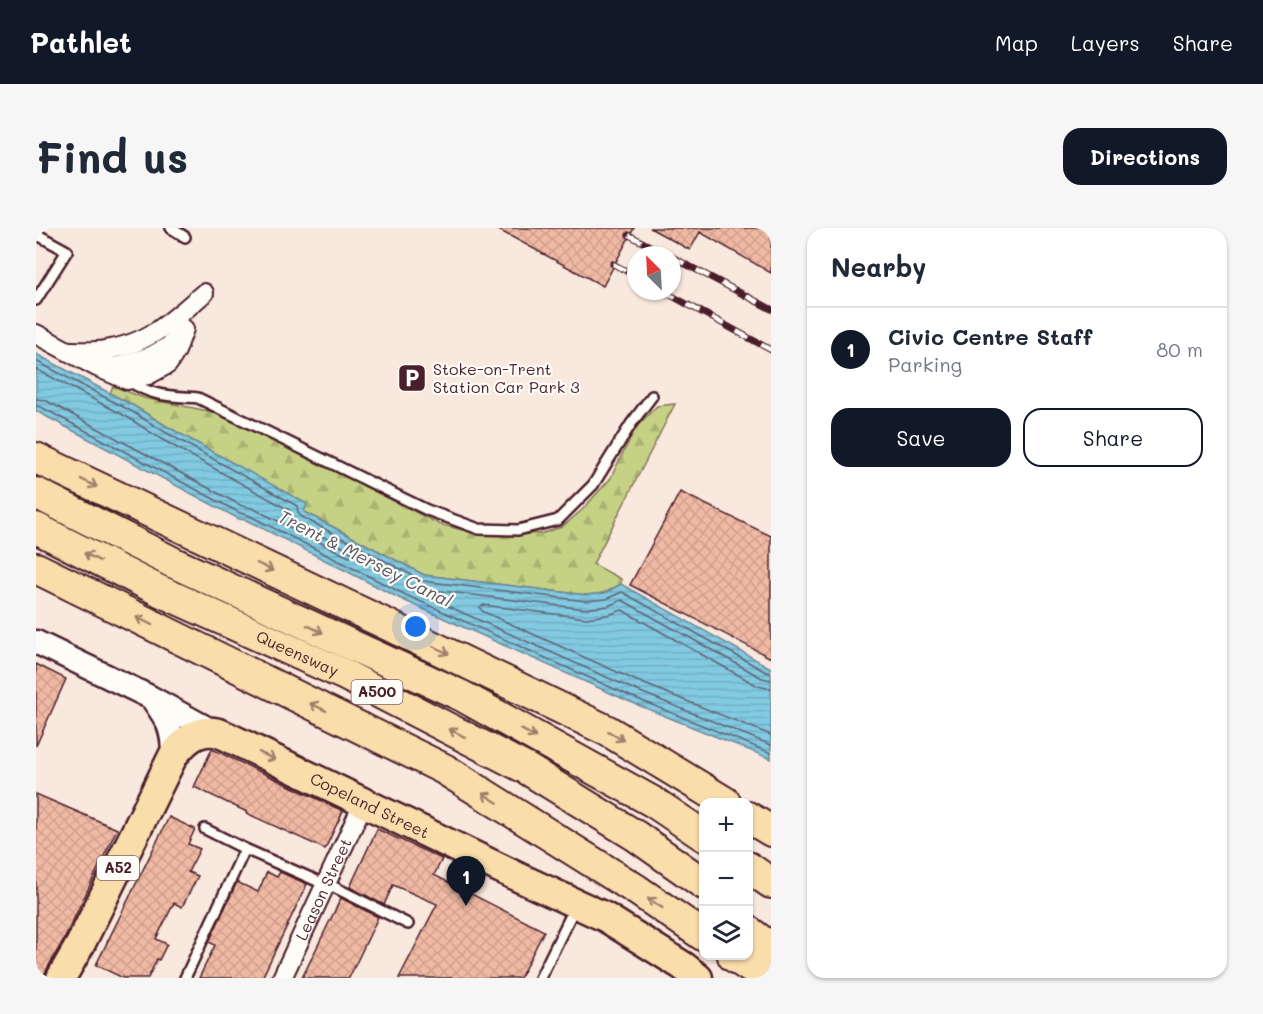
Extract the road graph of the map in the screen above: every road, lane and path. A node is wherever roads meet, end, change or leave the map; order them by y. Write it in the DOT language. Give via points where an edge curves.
graph roads {
  1 [pos="171,228"];
  2 [pos="36,234"];
  3 [pos="185,237"];
  4 [pos="204,293"];
  5 [pos="36,300"];
  6 [pos="36,334"];
  7 [pos="70,351"];
  8 [pos="97,367"];
  9 [pos="127,380"];
  10 [pos="652,396"];
  11 [pos="36,458"];
  12 [pos="36,493"];
  13 [pos="36,528"];
  14 [pos="36,568"];
  15 [pos="36,642"];
  16 [pos="150,697"];
  17 [pos="214,732"];
  18 [pos="173,756"];
  19 [pos="566,793"];
  20 [pos="718,798"];
  21 [pos="364,802"];
  22 [pos="205,829"];
  23 [pos="699,833"];
  24 [pos="245,849"];
  25 [pos="753,870"];
  26 [pos="699,880"];
  27 [pos="771,882"];
  28 [pos="325,884"];
  29 [pos="699,893"];
  30 [pos="576,904"];
  31 [pos="753,918"];
  32 [pos="408,924"];
  33 [pos="771,931"];
  34 [pos="699,933"];
  35 [pos="753,935"];
  36 [pos="771,948"];
  37 [pos="740,960"];
  38 [pos="695,974"];
  39 [pos="768,977"];
  40 [pos="61,978"];
  41 [pos="185,978"];
  42 [pos="282,978"];
  43 [pos="540,978"];
  1 -- 3 [label="lane"];
  2 -- 5 [label="lane" via="67,251"];
  4 -- 7 [label="street" via="147,338 103,351"];
  6 -- 7 [label="street"];
  7 -- 8 [label="street"];
  8 -- 9 [label="street"];
  8 -- 9 [label="street" via="119,366 151,356 168,346 184,329 168,364"];
  9 -- 10 [label="lane" via="160,395 198,398 427,510 479,529 518,530 558,520 593,485"];
  11 -- 20 [label="highway, one-way" via="608,731"];
  12 -- 23 [label="highway, Queensway / A500, one-way" via="174,564 462,696 656,803"];
  19 -- 13 [label="highway, Queensway / A500, one-way" via="343,675 160,591"];
  34 -- 14 [label="highway, one-way" via="444,770"];
  15 -- 16 [label="street, Copeland Street"];
  16 -- 17 [label="street, Copeland Street"];
  16 -- 18 [label="street" via="167,720"];
  17 -- 18 [label="main road, A52" via="197,734"];
  17 -- 21 [label="main road, Copeland Street, one-way"];
  18 -- 40 [label="main road, A52"];
  19 -- 26 [label="highway, Queensway / A500"];
  19 -- 29 [label="highway"];
  21 -- 28 [label="street, Leason Street"];
  21 -- 30 [label="main road, Copeland Street"];
  22 -- 24 [label="lane"];
  24 -- 28 [label="lane"];
  24 -- 41 [label="lane"];
  25 -- 27 [label="highway"];
  28 -- 32 [label="lane"];
  28 -- 42 [label="street, Leason Street"];
  30 -- 38 [label="main road, Copeland Street" via="605,917"];
  30 -- 43 [label="lane"];
  31 -- 33 [label="highway"];
  35 -- 36 [label="highway"];
  37 -- 39 [label="highway"];
}
